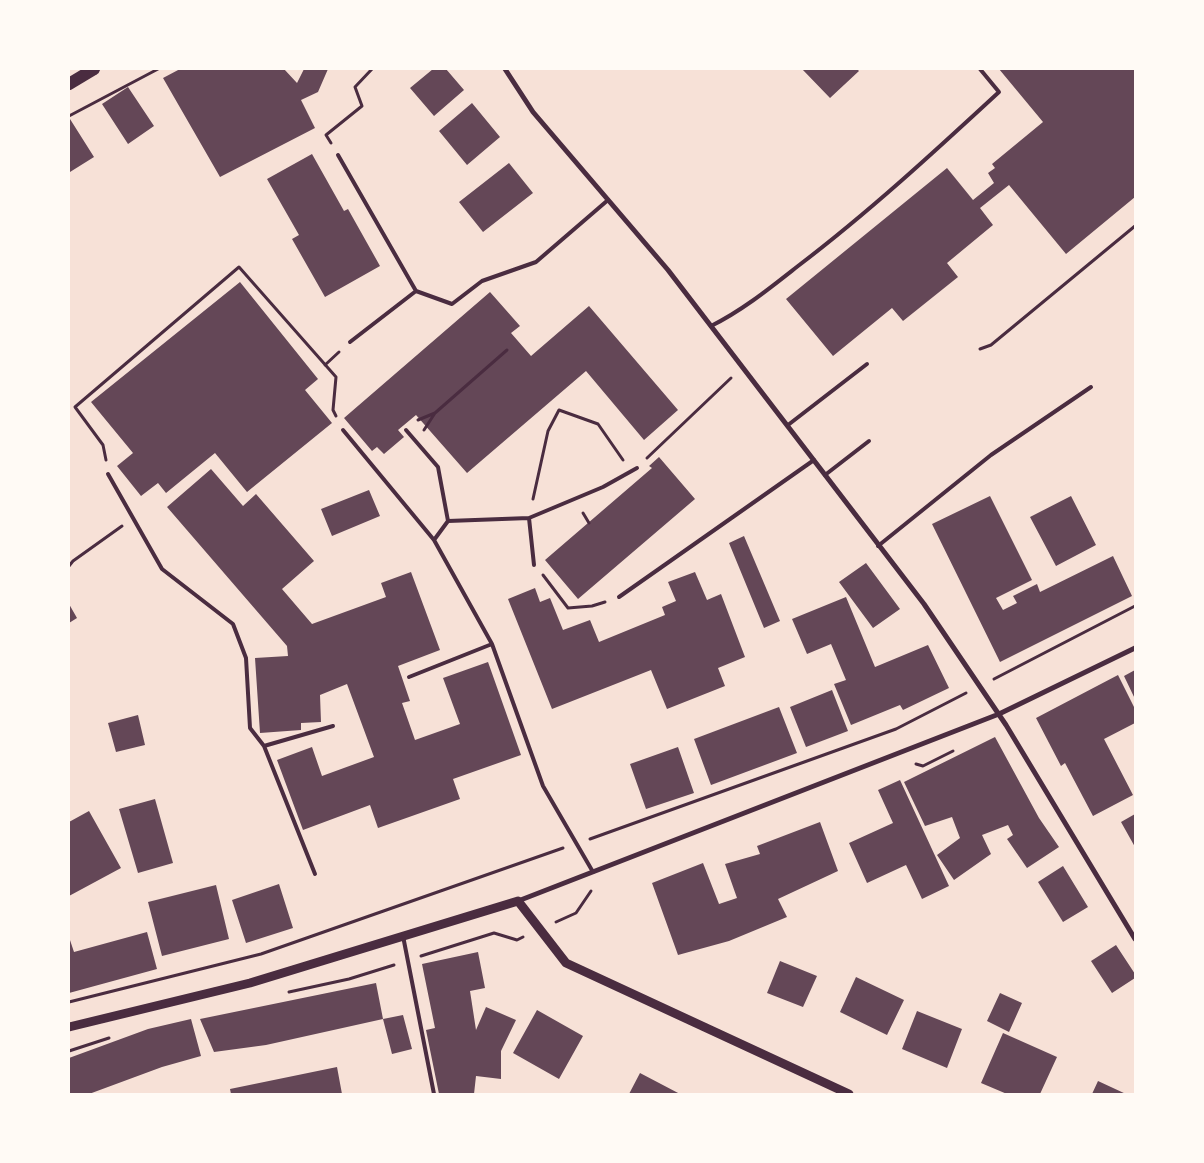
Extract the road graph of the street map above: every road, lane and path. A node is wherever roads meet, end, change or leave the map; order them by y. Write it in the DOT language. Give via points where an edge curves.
graph roads {
  1 [pos="94,69"];
  2 [pos="158,69"];
  3 [pos="372,69"];
  4 [pos="505,69"];
  5 [pos="980,69"];
  6 [pos="69,84"];
  7 [pos="69,116"];
  8 [pos="338,155"];
  9 [pos="608,200"];
  10 [pos="1135,226"];
  11 [pos="416,291"];
  12 [pos="711,326"];
  13 [pos="350,342"];
  14 [pos="980,349"];
  15 [pos="507,350"];
  16 [pos="867,364"];
  17 [pos="742,367"];
  18 [pos="1091,387"];
  19 [pos="420,418"];
  20 [pos="788,425"];
  21 [pos="343,430"];
  22 [pos="406,430"];
  23 [pos="869,441"];
  24 [pos="814,460"];
  25 [pos="637,468"];
  26 [pos="630,471"];
  27 [pos="108,474"];
  28 [pos="825,475"];
  29 [pos="529,518"];
  30 [pos="133,519"];
  31 [pos="448,522"];
  32 [pos="434,540"];
  33 [pos="878,546"];
  34 [pos="534,565"];
  35 [pos="69,566"];
  36 [pos="619,597"];
  37 [pos="592,606"];
  38 [pos="1135,606"];
  39 [pos="492,644"];
  40 [pos="1135,648"];
  41 [pos="410,677"];
  42 [pos="980,686"];
  43 [pos="999,714"];
  44 [pos="333,726"];
  45 [pos="264,746"];
  46 [pos="576,843"];
  47 [pos="593,872"];
  48 [pos="315,874"];
  49 [pos="518,901"];
  50 [pos="402,936"];
  51 [pos="1135,939"];
  52 [pos="69,1002"];
  53 [pos="69,1027"];
  54 [pos="434,1094"];
  55 [pos="849,1094"];
  1 -- 6 [label="main road"];
  2 -- 7 [label="path"];
  3 -- 8 [label="path" via="355,87 362,106 326,134"];
  4 -- 9 [label="street" via="533,112"];
  5 -- 12 [label="lane" via="999,92 838,237 736,313"];
  8 -- 11 [label="lane"];
  9 -- 11 [label="lane" via="536,262 482,281 452,304"];
  9 -- 12 [label="street"];
  10 -- 14 [label="path" via="991,345"];
  11 -- 13 [label="lane"];
  12 -- 17 [label="street"];
  15 -- 19 [label="path" via="435,413"];
  16 -- 20 [label="lane"];
  17 -- 20 [label="street"];
  17 -- 25 [label="path"];
  18 -- 33 [label="lane" via="991,455"];
  20 -- 24 [label="street"];
  21 -- 27 [label="path" via="333,410 336,377 239,267 76,407 103,445"];
  21 -- 32 [label="lane"];
  22 -- 31 [label="lane" via="438,467"];
  23 -- 28 [label="lane"];
  24 -- 28 [label="street"];
  24 -- 36 [label="lane"];
  25 -- 26 [label="lane"];
  26 -- 29 [label="lane" via="603,487"];
  26 -- 29 [label="path" via="598,424 559,410 548,431"];
  27 -- 30 [label="lane"];
  28 -- 33 [label="street"];
  29 -- 31 [label="lane"];
  29 -- 34 [label="lane"];
  30 -- 35 [label="path"];
  30 -- 45 [label="lane" via="162,569 233,624 246,658 250,728"];
  31 -- 32 [label="lane"];
  32 -- 39 [label="lane"];
  33 -- 42 [label="street" via="924,604"];
  34 -- 37 [label="path" via="568,608"];
  38 -- 42 [label="path"];
  39 -- 41 [label="lane"];
  39 -- 46 [label="lane" via="543,786"];
  40 -- 43 [label="street"];
  42 -- 43 [label="street"];
  42 -- 46 [label="path" via="896,729"];
  43 -- 47 [label="street"];
  43 -- 51 [label="street"];
  44 -- 45 [label="lane"];
  45 -- 48 [label="lane"];
  46 -- 47 [label="lane"];
  46 -- 52 [label="path" via="261,954"];
  47 -- 49 [label="street"];
  49 -- 50 [label="street"];
  49 -- 55 [label="street" via="566,963"];
  50 -- 53 [label="street" via="250,983"];
  50 -- 54 [label="lane"];
}
